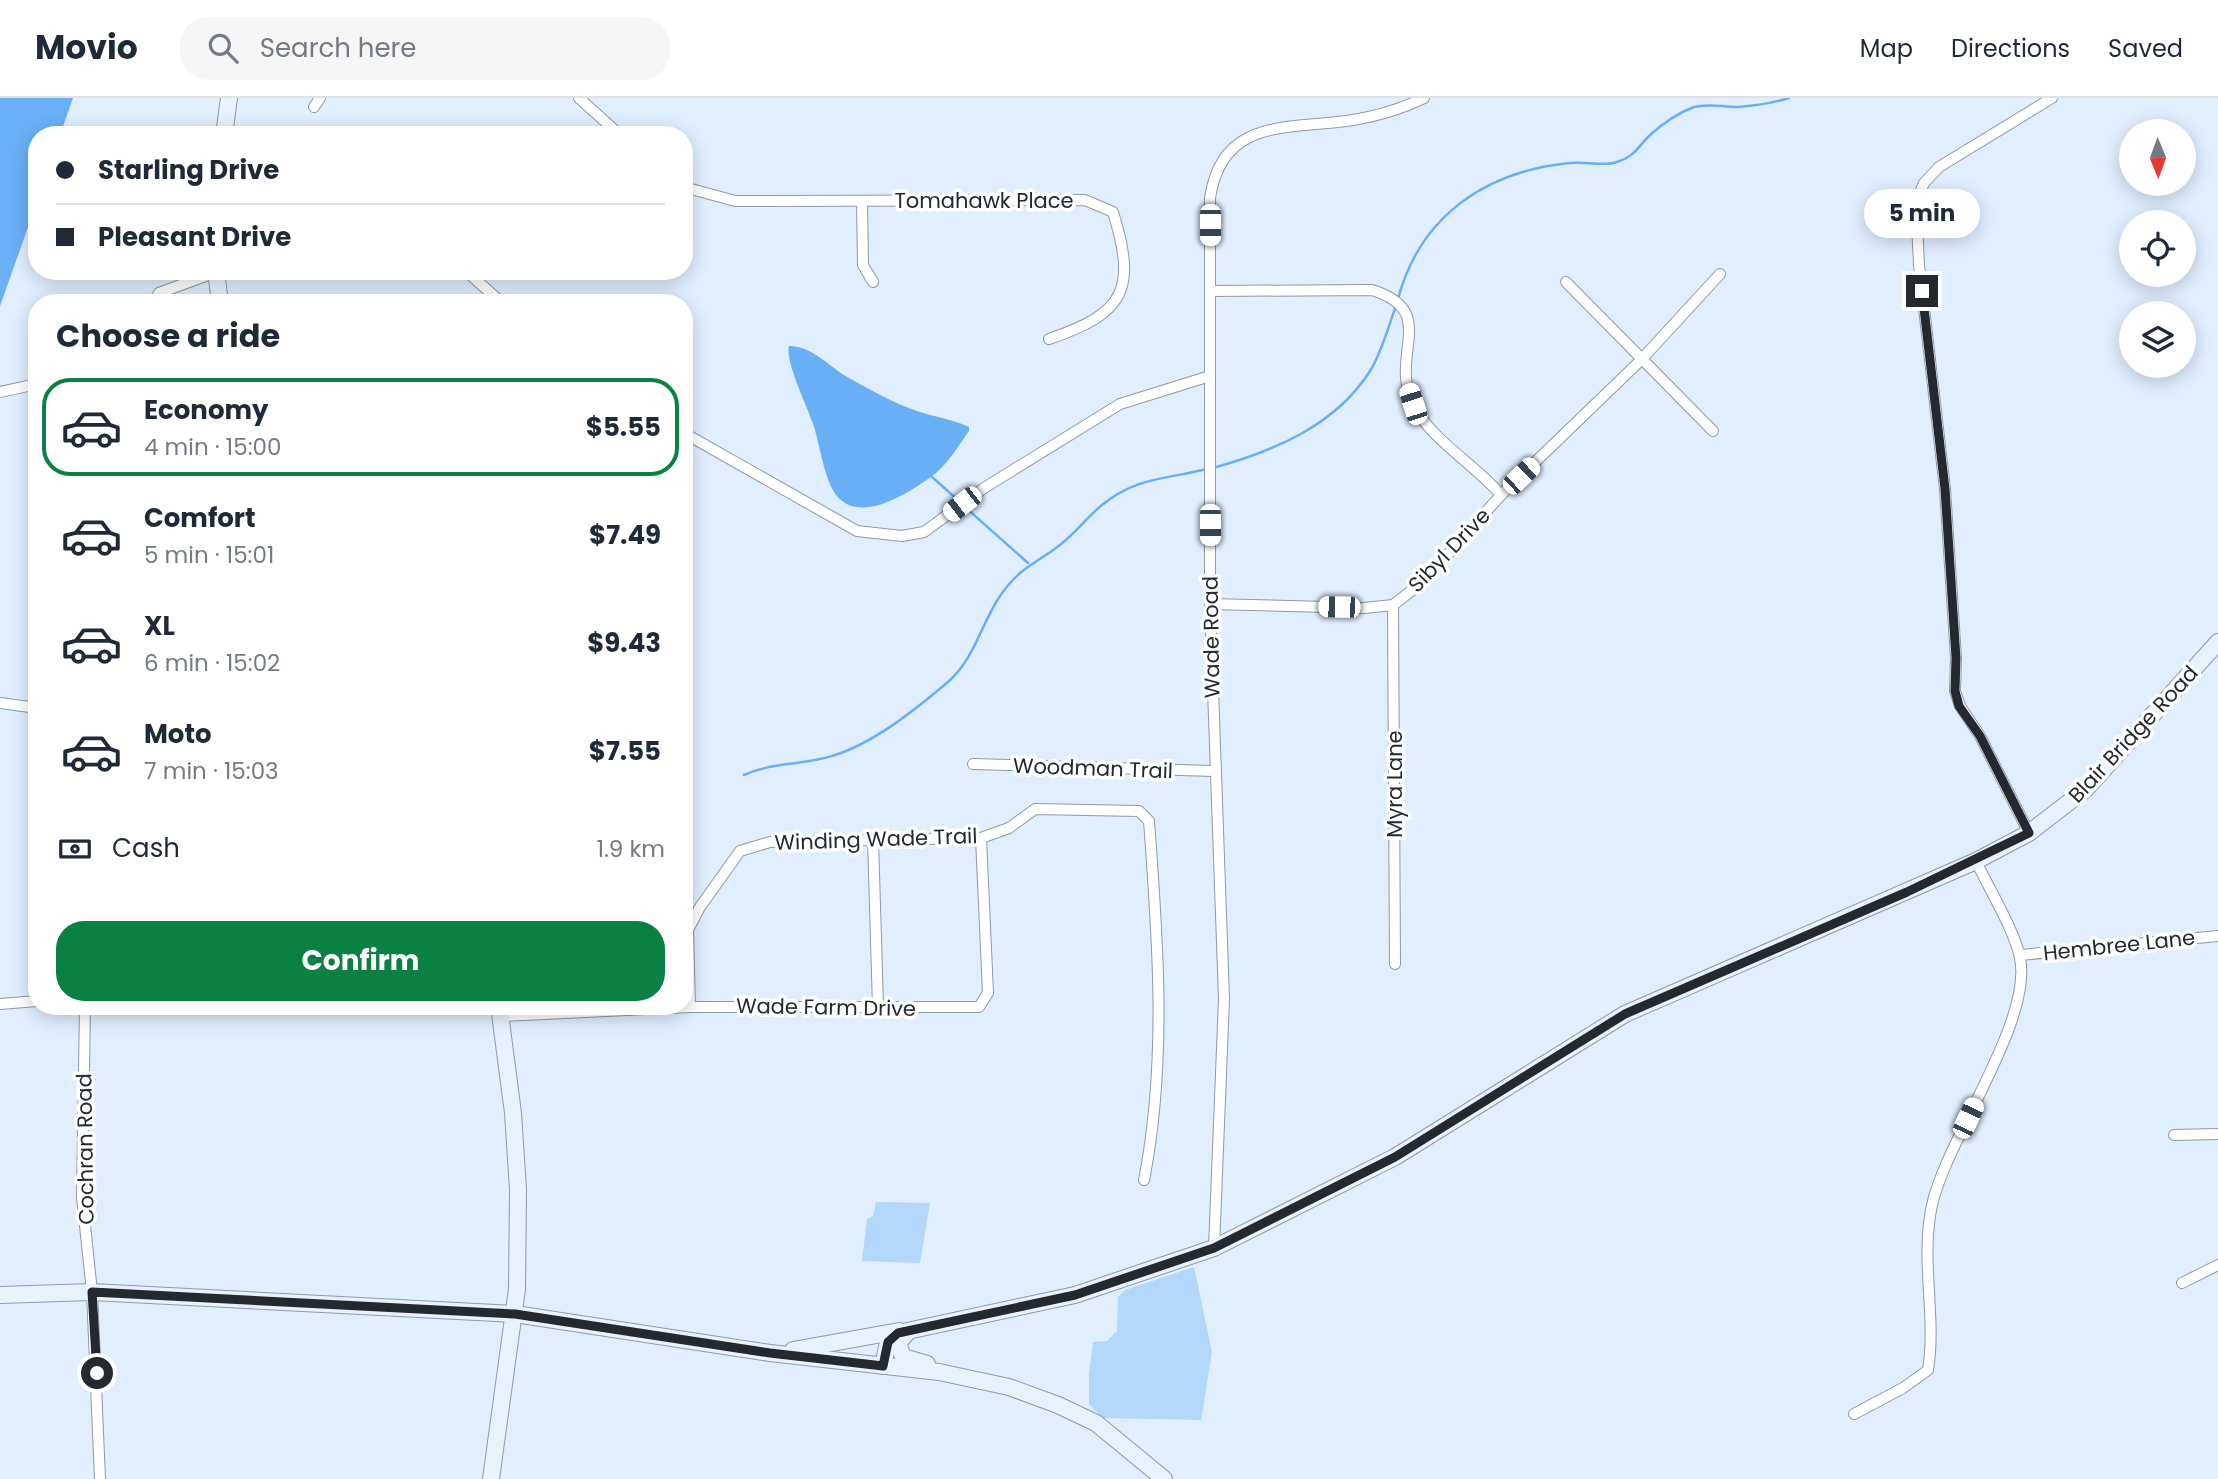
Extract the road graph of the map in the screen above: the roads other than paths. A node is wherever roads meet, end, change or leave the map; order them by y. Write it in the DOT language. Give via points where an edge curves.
graph roads {
  1 [pos="229,98"];
  2 [pos="579,98"];
  3 [pos="1424,98"];
  4 [pos="2052,98"];
  5 [pos="226,126"];
  6 [pos="610,126"];
  7 [pos="693,189"];
  8 [pos="862,201"];
  9 [pos="1720,274"];
  10 [pos="194,280"];
  11 [pos="476,280"];
  12 [pos="873,282"];
  13 [pos="1566,282"];
  14 [pos="1210,291"];
  15 [pos="158,294"];
  16 [pos="492,294"];
  17 [pos="1049,339"];
  18 [pos="1641,360"];
  19 [pos="1210,376"];
  20 [pos="28,386"];
  21 [pos="0,392"];
  22 [pos="1713,431"];
  23 [pos="693,438"];
  24 [pos="1502,495"];
  25 [pos="1210,604"];
  26 [pos="1393,605"];
  27 [pos="2218,642"];
  28 [pos="0,703"];
  29 [pos="28,707"];
  30 [pos="973,764"];
  31 [pos="1214,771"];
  32 [pos="2029,833"];
  33 [pos="981,838"];
  34 [pos="873,839"];
  35 [pos="1976,861"];
  36 [pos="693,920"];
  37 [pos="2218,936"];
  38 [pos="2020,955"];
  39 [pos="1395,964"];
  40 [pos="28,1002"];
  41 [pos="0,1004"];
  42 [pos="693,1007"];
  43 [pos="878,1007"];
  44 [pos="85,1015"];
  45 [pos="501,1015"];
  46 [pos="2218,1134"];
  47 [pos="2174,1135"];
  48 [pos="1144,1180"];
  49 [pos="1214,1248"];
  50 [pos="2218,1265"];
  51 [pos="2182,1283"];
  52 [pos="92,1292"];
  53 [pos="0,1295"];
  54 [pos="515,1314"];
  55 [pos="912,1329"];
  56 [pos="770,1353"];
  57 [pos="883,1366"];
  58 [pos="939,1372"];
  59 [pos="1854,1414"];
  60 [pos="100,1479"];
  61 [pos="491,1479"];
  62 [pos="1164,1479"];
  1 -- 5 [label="street"];
  2 -- 6 [label="street"];
  3 -- 14 [label="street, Wade Road" via="1378,116 1267,130 1238,144 1219,164 1212,180"];
  4 -- 32 [label="street" via="1939,167 1923,183 1916,202 1945,489 1955,691"];
  7 -- 8 [label="street, Tomahawk Place" via="735,201"];
  8 -- 12 [label="street" via="863,265"];
  8 -- 17 [label="street, Tomahawk Place" via="1072,198 1113,212 1123,254 1116,301 1094,322"];
  9 -- 18 [label="street, Sibyl Drive"];
  10 -- 15 [label="street"];
  11 -- 16 [label="street"];
  13 -- 18 [label="street"];
  14 -- 19 [label="street, Wade Road"];
  14 -- 24 [label="street" via="1372,290 1395,297 1406,309 1405,368 1413,404 1426,423"];
  18 -- 22 [label="street"];
  18 -- 24 [label="street, Sibyl Drive"];
  19 -- 23 [label="street" via="1120,404 984,488 924,532 902,536 857,531"];
  19 -- 25 [label="street, Wade Road"];
  20 -- 21 [label="street"];
  24 -- 26 [label="street, Sibyl Drive" via="1424,581"];
  25 -- 26 [label="street, Sibyl Drive"];
  25 -- 31 [label="street, Wade Road"];
  26 -- 39 [label="street, Myra Lane"];
  27 -- 32 [label="street, Blair Bridge Road" via="2086,789"];
  28 -- 29 [label="street"];
  30 -- 31 [label="street, Woodman Trail"];
  31 -- 49 [label="street, Wade Road" via="1224,999"];
  32 -- 35 [label="street, Blair Bridge Road"];
  33 -- 34 [label="street, Winding Wade Trail"];
  33 -- 43 [label="street, Wade Farm Drive" via="988,993 979,1007"];
  33 -- 48 [label="street, Winding Wade Trail" via="1009,828 1035,809 1139,811 1149,821 1159,1020"];
  34 -- 36 [label="street, Winding Wade Trail" via="770,842 740,851"];
  34 -- 43 [label="street"];
  35 -- 38 [label="street"];
  35 -- 49 [label="street, Blair Bridge Road" via="1625,1014 1395,1157"];
  37 -- 38 [label="street, Hembree Lane"];
  38 -- 59 [label="street" via="2018,999 1933,1200 1927,1273 1932,1345 1928,1370"];
  40 -- 41 [label="street"];
  42 -- 43 [label="street, Wade Farm Drive"];
  44 -- 52 [label="street, Cochran Road" via="82,1197"];
  45 -- 54 [label="street" via="517,1189"];
  46 -- 47 [label="street"];
  49 -- 55 [label="street, Blair Bridge Road" via="1075,1295"];
  50 -- 51 [label="street"];
  52 -- 53 [label="street"];
  52 -- 54 [label="street"];
  52 -- 60 [label="street, Cochran Road"];
  54 -- 56 [label="street"];
  54 -- 61 [label="street"];
  55 -- 56 [label="street"];
  55 -- 57 [label="street, Blair Bridge Road" via="892,1336"];
  55 -- 58 [label="street" via="898,1343 903,1357 925,1362"];
  56 -- 57 [label="street"];
  57 -- 58 [label="street"];
  58 -- 62 [label="street" via="1009,1387 1096,1423"];
}
